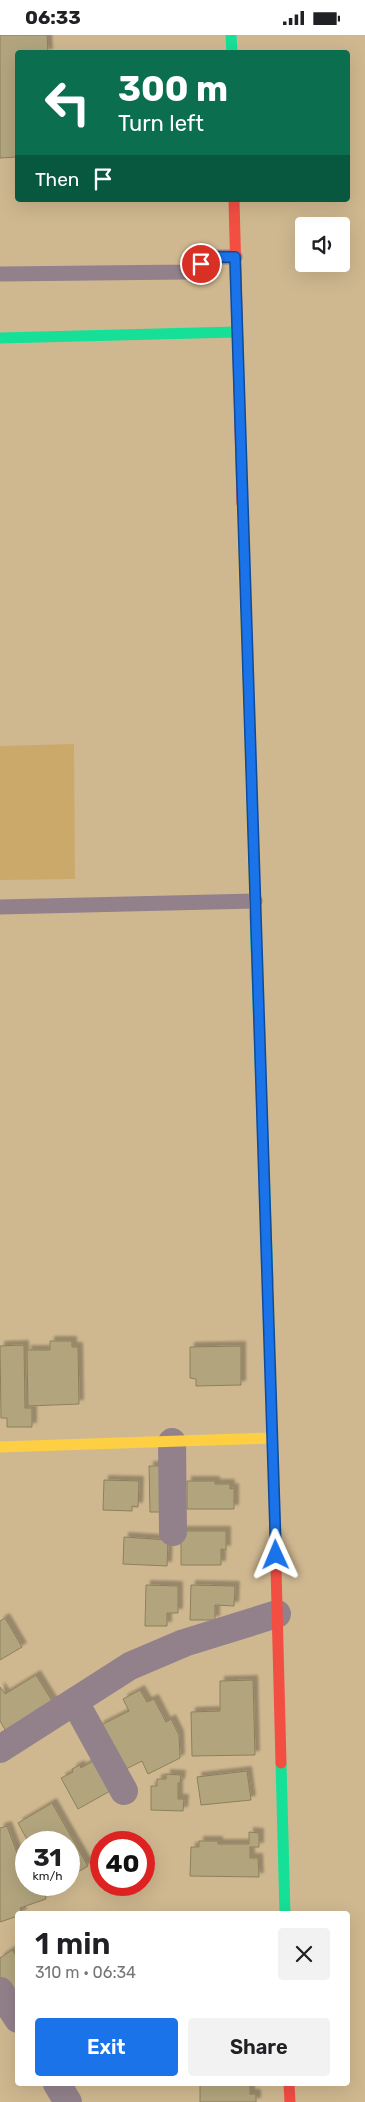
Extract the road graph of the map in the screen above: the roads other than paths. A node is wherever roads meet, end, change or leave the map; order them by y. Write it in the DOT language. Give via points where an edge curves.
graph roads {
  1 [pos="232,35"];
  2 [pos="232,50"];
  3 [pos="234,202"];
  4 [pos="235,257"];
  5 [pos="0,273"];
  6 [pos="236,332"];
  7 [pos="0,338"];
  8 [pos="255,901"];
  9 [pos="0,907"];
  10 [pos="273,1438"];
  11 [pos="172,1442"];
  12 [pos="0,1447"];
  13 [pos="173,1532"];
  14 [pos="277,1614"];
  15 [pos="75,1702"];
  16 [pos="0,1749"];
  17 [pos="124,1791"];
  18 [pos="285,1911"];
  19 [pos="58,2086"];
  20 [pos="289,2086"];
  21 [pos="68,2102"];
  22 [pos="290,2102"];
  1 -- 2 [label="street"];
  3 -- 4 [label="street"];
  4 -- 5 [label="lane" via="214,257 188,272"];
  4 -- 6 [label="street"];
  6 -- 7 [label="street"];
  6 -- 8 [label="street"];
  8 -- 9 [label="lane"];
  8 -- 10 [label="street"];
  10 -- 11 [label="street"];
  10 -- 14 [label="street"];
  11 -- 12 [label="street"];
  11 -- 13 [label="street"];
  14 -- 15 [label="street" via="184,1643 139,1663"];
  14 -- 18 [label="street"];
  15 -- 16 [label="street"];
  15 -- 17 [label="street"];
  19 -- 21 [label="street"];
  20 -- 22 [label="street"];
}
